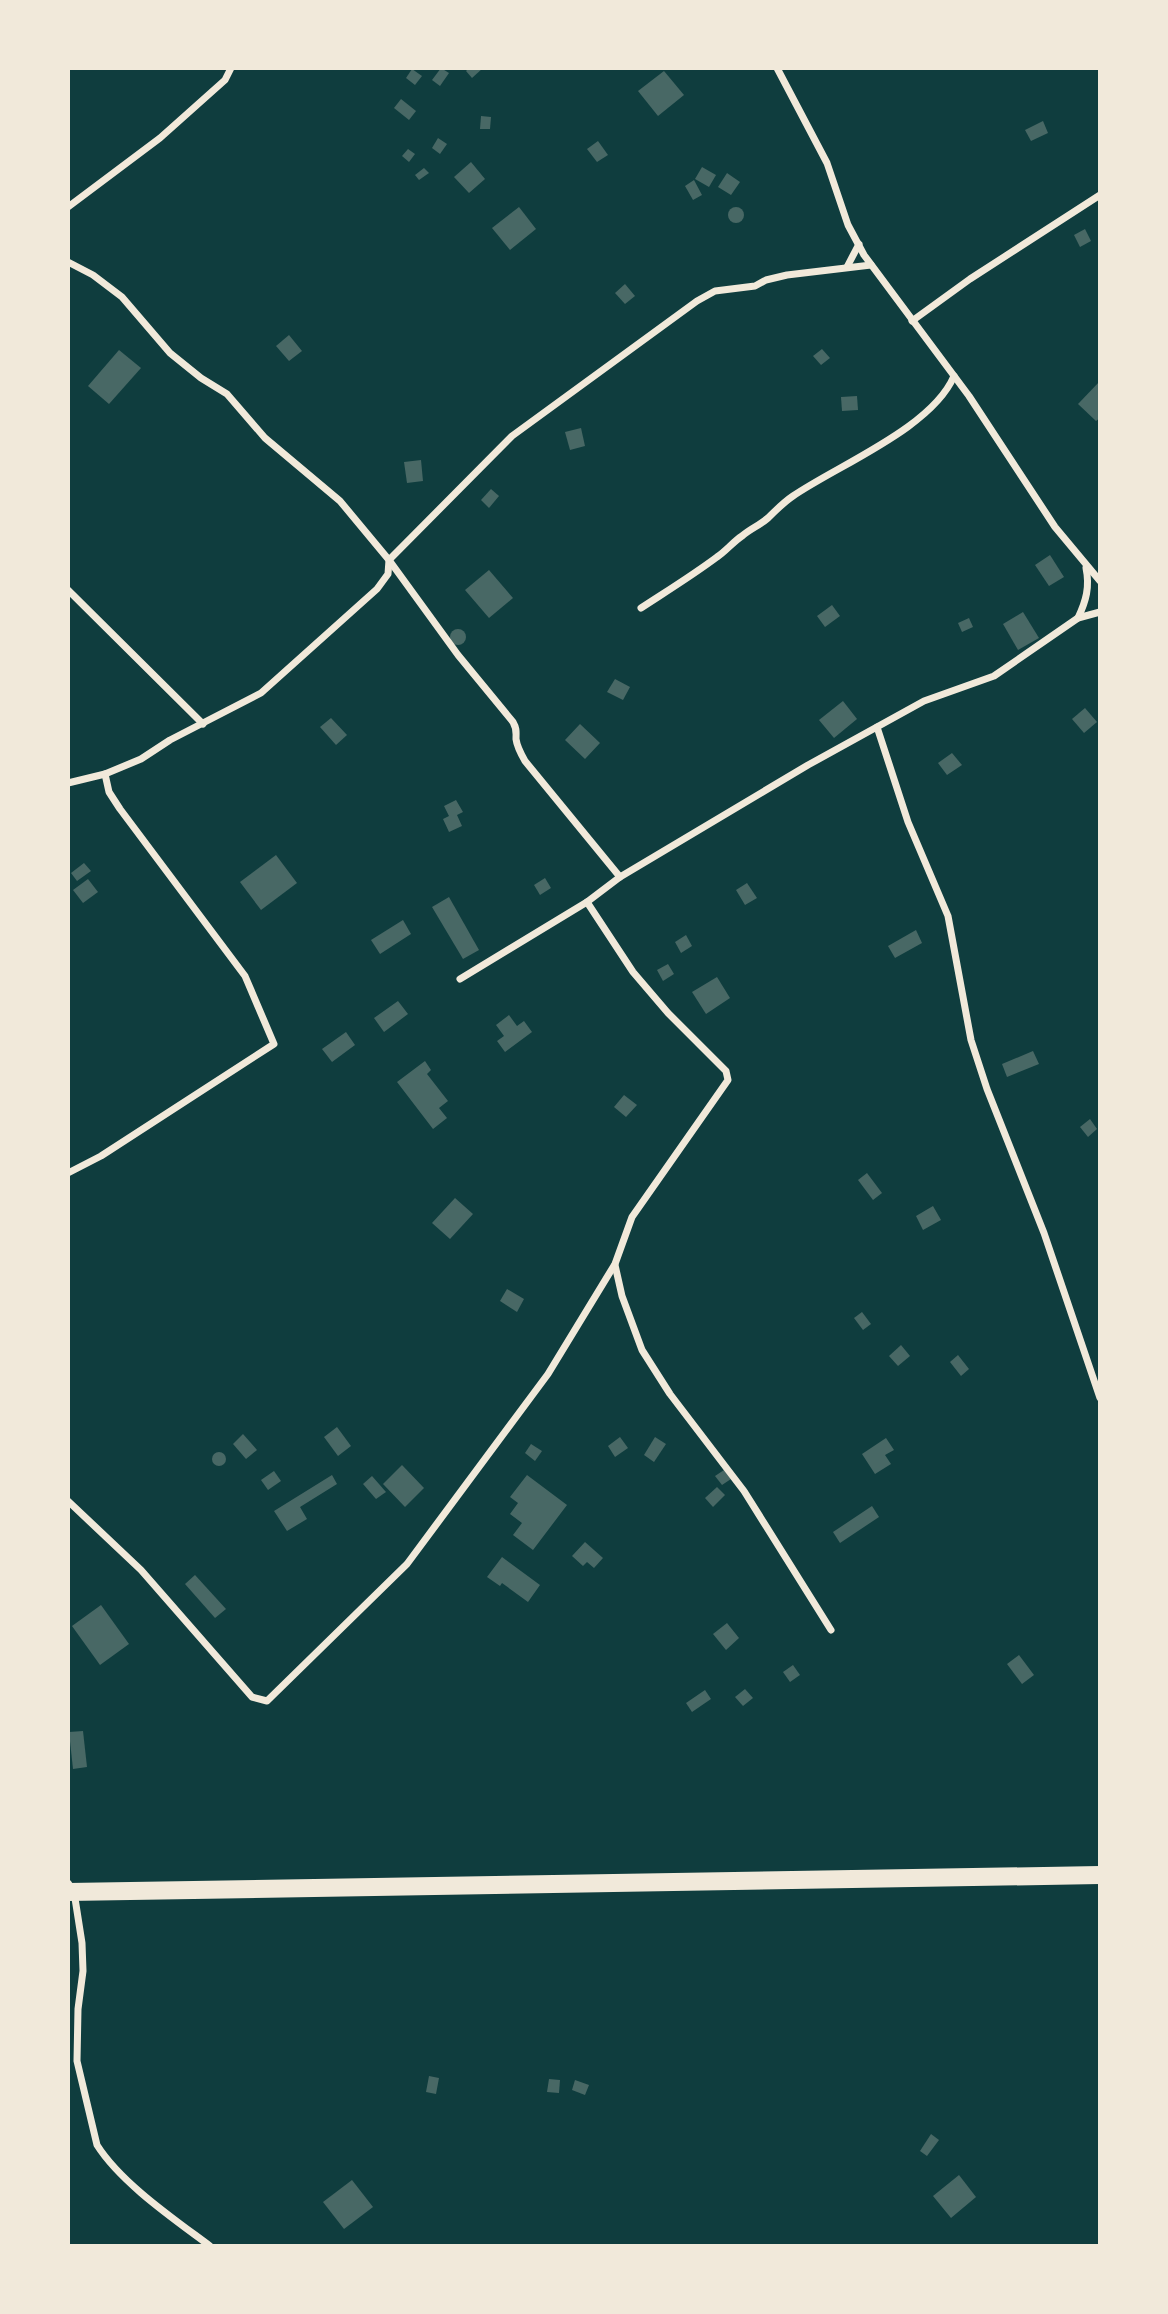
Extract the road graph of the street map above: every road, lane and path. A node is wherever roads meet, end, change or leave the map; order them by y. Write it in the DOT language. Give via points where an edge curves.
graph roads {
  1 [pos="231,68"];
  2 [pos="777,68"];
  3 [pos="1100,194"];
  4 [pos="68,207"];
  5 [pos="859,244"];
  6 [pos="68,262"];
  7 [pos="871,265"];
  8 [pos="846,267"];
  9 [pos="912,321"];
  10 [pos="954,376"];
  11 [pos="389,560"];
  12 [pos="1086,566"];
  13 [pos="1100,581"];
  14 [pos="68,590"];
  15 [pos="641,608"];
  16 [pos="1100,612"];
  17 [pos="1078,618"];
  18 [pos="203,724"];
  19 [pos="877,727"];
  20 [pos="104,775"];
  21 [pos="68,783"];
  22 [pos="620,877"];
  23 [pos="587,902"];
  24 [pos="460,979"];
  25 [pos="68,1174"];
  26 [pos="615,1264"];
  27 [pos="1100,1398"];
  28 [pos="68,1501"];
  29 [pos="831,1630"];
  30 [pos="1100,1875"];
  31 [pos="70,1889"];
  32 [pos="210,2246"];
  1 -- 4 [label="street" via="225,80 160,138"];
  2 -- 5 [label="street" via="827,163"];
  3 -- 9 [label="street"];
  5 -- 7 [label="street"];
  5 -- 8 [label="street"];
  6 -- 11 [label="street" via="106,284 170,353 227,394 265,439 340,501"];
  7 -- 8 [label="street"];
  7 -- 9 [label="street"];
  8 -- 11 [label="street" via="715,291 697,301 512,436"];
  9 -- 10 [label="street"];
  10 -- 12 [label="street"];
  10 -- 15 [label="street" via="926,412 851,463 818,479 719,556"];
  11 -- 18 [label="street" via="388,574 377,589 300,660 261,694"];
  11 -- 22 [label="street" via="513,722 525,761"];
  12 -- 13 [label="street"];
  12 -- 17 [label="street" via="1089,587"];
  14 -- 18 [label="street"];
  16 -- 17 [label="street"];
  17 -- 19 [label="street" via="994,676 925,701"];
  18 -- 20 [label="street"];
  19 -- 22 [label="street"];
  19 -- 27 [label="street" via="908,822 948,916 971,1040"];
  20 -- 21 [label="street"];
  20 -- 25 [label="street" via="120,809 246,976 274,1044"];
  22 -- 23 [label="street"];
  23 -- 24 [label="street"];
  23 -- 26 [label="street" via="633,972 726,1071 728,1080 632,1217"];
  26 -- 28 [label="street" via="548,1374 407,1564 267,1701 253,1697 141,1570"];
  26 -- 29 [label="street" via="642,1350 744,1491"];
  30 -- 31 [label="highway"];
  31 -- 32 [label="street" via="82,1943 77,2061 97,2145 137,2189"];
}
